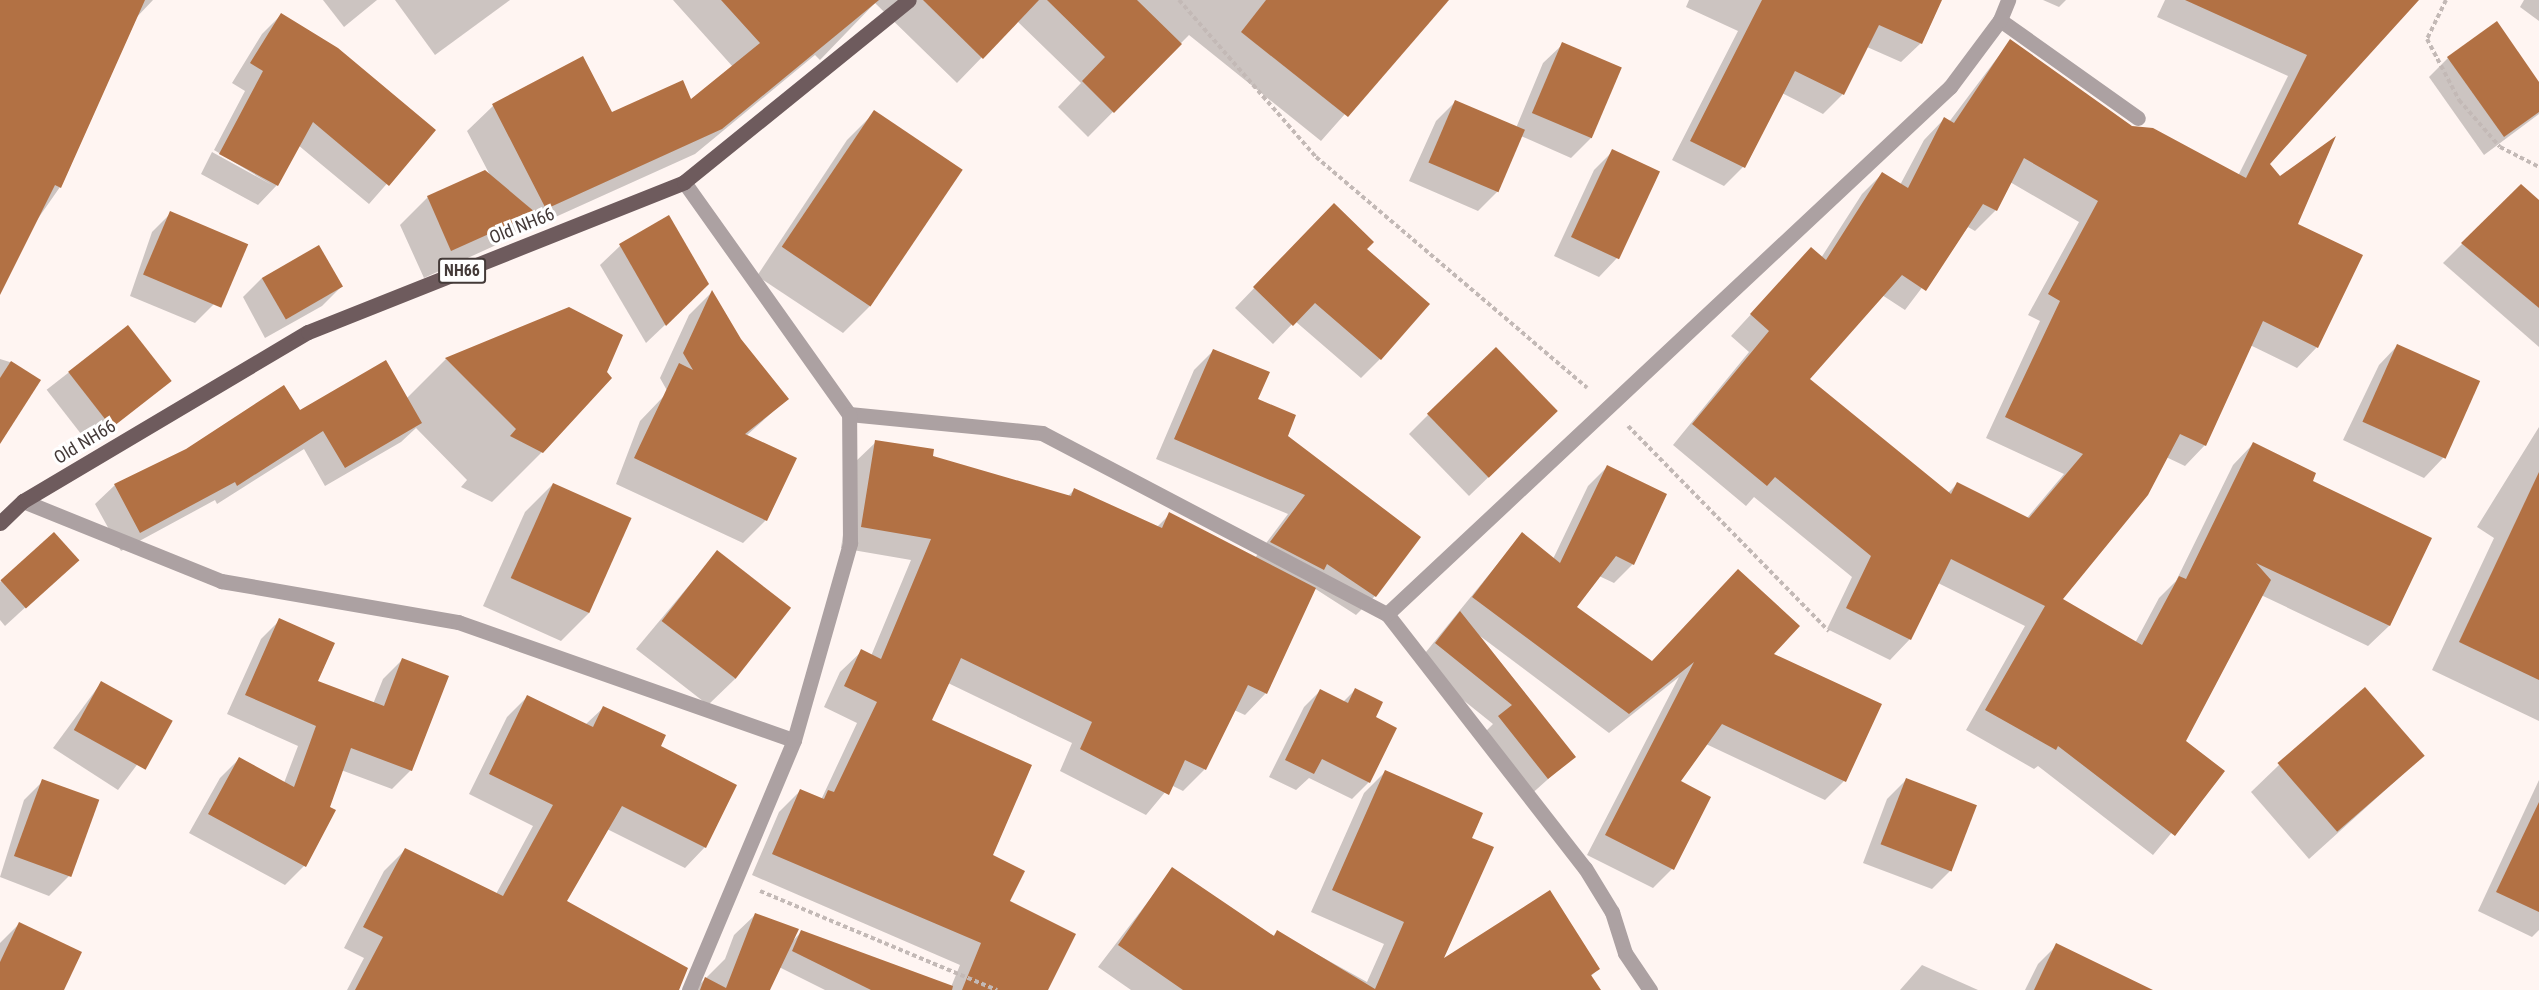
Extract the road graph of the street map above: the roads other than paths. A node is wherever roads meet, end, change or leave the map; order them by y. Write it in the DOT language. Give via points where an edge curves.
graph roads {
  1 [pos="909,0"];
  2 [pos="2008,0"];
  3 [pos="2000,20"];
  4 [pos="2138,118"];
  5 [pos="684,182"];
  6 [pos="849,414"];
  7 [pos="23,501"];
  8 [pos="0,522"];
  9 [pos="1387,614"];
  10 [pos="794,740"];
  11 [pos="689,990"];
  12 [pos="1650,990"];
  1 -- 5 [label="main road, Old NH66 / NH66"];
  2 -- 3 [label="street"];
  3 -- 4 [label="street"];
  3 -- 9 [label="street" via="1950,87"];
  5 -- 6 [label="street"];
  5 -- 7 [label="main road, Old NH66 / NH66" via="308,332"];
  6 -- 9 [label="street" via="1042,433"];
  6 -- 10 [label="street" via="850,543"];
  7 -- 8 [label="main road, Old NH66 / NH66"];
  7 -- 10 [label="street" via="221,581 458,622"];
  9 -- 12 [label="street" via="1585,868 1612,912 1624,953"];
  10 -- 11 [label="street"];
}
